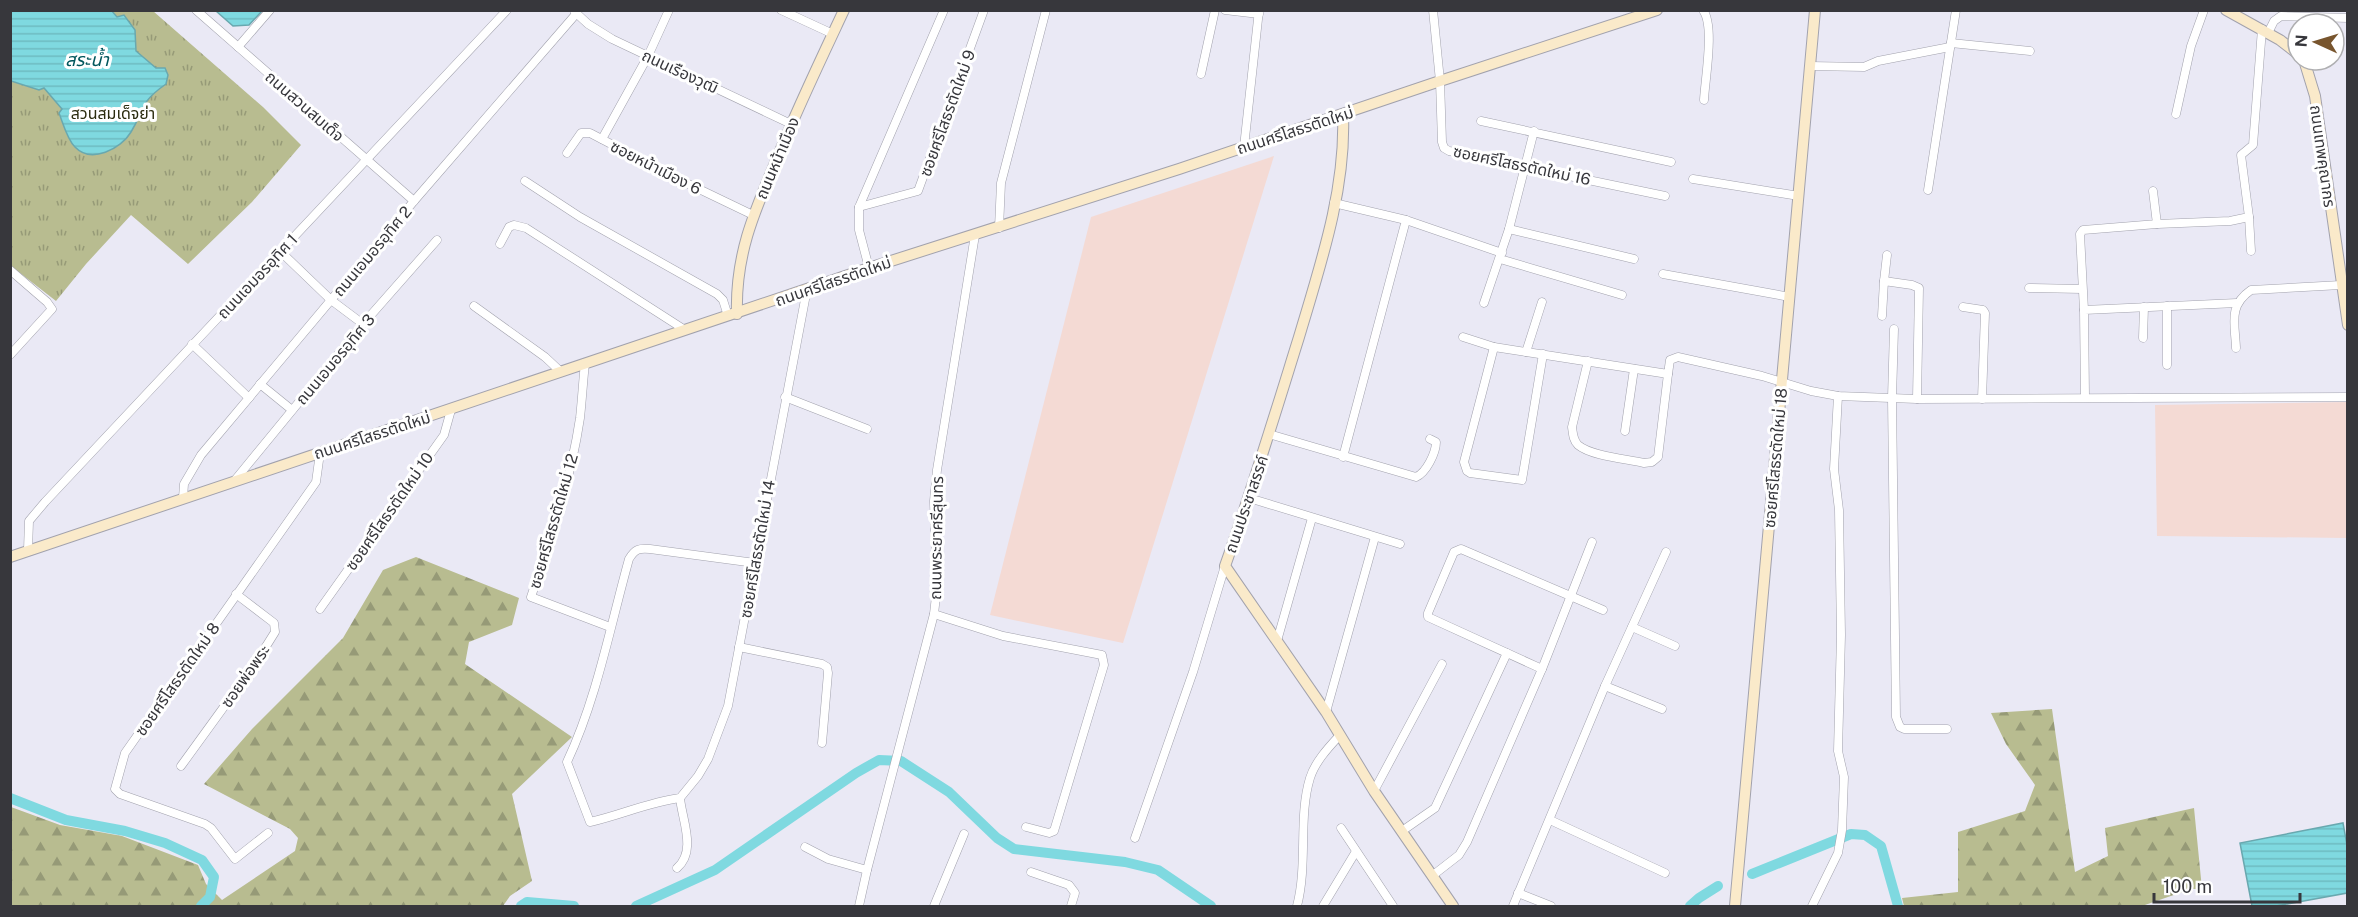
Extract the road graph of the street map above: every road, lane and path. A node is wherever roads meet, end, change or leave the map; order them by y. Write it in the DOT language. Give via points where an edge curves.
graph roads {
  1 [pos="196,10"];
  2 [pos="270,10"];
  3 [pos="507,10"];
  4 [pos="669,10"];
  5 [pos="781,10"];
  6 [pos="844,10"];
  7 [pos="944,10"];
  8 [pos="984,10"];
  9 [pos="1046,10"];
  10 [pos="1215,10"];
  11 [pos="1225,10"];
  12 [pos="1433,10"];
  13 [pos="1657,10"];
  14 [pos="1703,10"];
  15 [pos="1815,10"];
  16 [pos="1956,10"];
  17 [pos="2204,10"];
  18 [pos="2226,10"];
  19 [pos="575,12"];
  20 [pos="1259,12"];
  21 [pos="2348,18"];
  22 [pos="2265,31"];
  23 [pos="833,34"];
  24 [pos="1950,45"];
  25 [pos="238,46"];
  26 [pos="2286,46"];
  27 [pos="2030,51"];
  28 [pos="648,56"];
  29 [pos="1810,66"];
  30 [pos="2308,72"];
  31 [pos="1201,74"];
  32 [pos="1440,81"];
  33 [pos="1704,100"];
  34 [pos="2176,114"];
  35 [pos="1343,115"];
  36 [pos="1481,121"];
  37 [pos="791,124"];
  38 [pos="1534,131"];
  39 [pos="602,139"];
  40 [pos="1244,147"];
  41 [pos="567,153"];
  42 [pos="368,160"];
  43 [pos="1671,162"];
  44 [pos="1526,167"];
  45 [pos="1693,179"];
  46 [pos="525,181"];
  47 [pos="1928,190"];
  48 [pos="2153,191"];
  49 [pos="1665,196"];
  50 [pos="1798,196"];
  51 [pos="414,201"];
  52 [pos="1334,203"];
  53 [pos="859,207"];
  54 [pos="753,215"];
  55 [pos="2249,217"];
  56 [pos="1406,220"];
  57 [pos="2157,224"];
  58 [pos="999,228"];
  59 [pos="1509,229"];
  60 [pos="975,235"];
  61 [pos="436,240"];
  62 [pos="500,244"];
  63 [pos="2251,251"];
  64 [pos="281,252"];
  65 [pos="1887,255"];
  66 [pos="1501,256"];
  67 [pos="1634,259"];
  68 [pos="868,268"];
  69 [pos="10,270"];
  70 [pos="1663,274"];
  71 [pos="1884,281"];
  72 [pos="2341,285"];
  73 [pos="2029,288"];
  74 [pos="807,289"];
  75 [pos="2082,289"];
  76 [pos="1622,295"];
  77 [pos="1790,297"];
  78 [pos="331,300"];
  79 [pos="1542,302"];
  80 [pos="1484,303"];
  81 [pos="2237,303"];
  82 [pos="474,306"];
  83 [pos="2167,306"];
  84 [pos="1964,307"];
  85 [pos="2144,307"];
  86 [pos="2084,310"];
  87 [pos="733,315"];
  88 [pos="1882,316"];
  89 [pos="363,324"];
  90 [pos="2348,325"];
  91 [pos="1894,329"];
  92 [pos="686,330"];
  93 [pos="1463,337"];
  94 [pos="2143,338"];
  95 [pos="192,344"];
  96 [pos="1494,347"];
  97 [pos="2236,348"];
  98 [pos="1526,352"];
  99 [pos="1543,354"];
  100 [pos="10,355"];
  101 [pos="1588,361"];
  102 [pos="585,363"];
  103 [pos="2167,365"];
  104 [pos="1634,369"];
  105 [pos="560,371"];
  106 [pos="1668,374"];
  107 [pos="1782,381"];
  108 [pos="260,384"];
  109 [pos="1838,396"];
  110 [pos="785,397"];
  111 [pos="2348,397"];
  112 [pos="249,398"];
  113 [pos="1892,398"];
  114 [pos="2085,398"];
  115 [pos="1917,399"];
  116 [pos="1982,399"];
  117 [pos="292,410"];
  118 [pos="451,410"];
  119 [pos="867,429"];
  120 [pos="1625,431"];
  121 [pos="1269,434"];
  122 [pos="1430,439"];
  123 [pos="320,453"];
  124 [pos="1343,457"];
  125 [pos="235,480"];
  126 [pos="183,498"];
  127 [pos="1249,498"];
  128 [pos="1312,518"];
  129 [pos="1375,537"];
  130 [pos="1592,542"];
  131 [pos="1400,544"];
  132 [pos="28,550"];
  133 [pos="1666,552"];
  134 [pos="10,557"];
  135 [pos="754,563"];
  136 [pos="1225,566"];
  137 [pos="236,594"];
  138 [pos="1570,594"];
  139 [pos="320,609"];
  140 [pos="1603,610"];
  141 [pos="934,614"];
  142 [pos="610,627"];
  143 [pos="1632,627"];
  144 [pos="1277,641"];
  145 [pos="739,646"];
  146 [pos="1675,646"];
  147 [pos="1508,653"];
  148 [pos="1442,664"];
  149 [pos="1542,669"];
  150 [pos="1605,686"];
  151 [pos="1662,709"];
  152 [pos="1326,712"];
  153 [pos="1947,729"];
  154 [pos="1339,736"];
  155 [pos="822,742"];
  156 [pos="181,766"];
  157 [pos="1374,791"];
  158 [pos="680,798"];
  159 [pos="1550,820"];
  160 [pos="1026,827"];
  161 [pos="1341,828"];
  162 [pos="1402,831"];
  163 [pos="268,833"];
  164 [pos="964,834"];
  165 [pos="1135,838"];
  166 [pos="805,847"];
  167 [pos="1355,853"];
  168 [pos="677,868"];
  169 [pos="867,870"];
  170 [pos="1031,872"];
  171 [pos="1665,873"];
  172 [pos="1432,876"];
  173 [pos="1518,893"];
  174 [pos="859,906"];
  175 [pos="934,906"];
  176 [pos="1071,906"];
  177 [pos="1297,906"];
  178 [pos="1323,906"];
  179 [pos="1393,906"];
  180 [pos="1453,906"];
  181 [pos="1513,906"];
  182 [pos="1551,906"];
  183 [pos="1735,906"];
  184 [pos="1812,906"];
  1 -- 25 [label="street, ถนนสวนสมเด็จ"];
  2 -- 25 [label="street"];
  3 -- 42 [label="street, ถนนเอมอรอุทิศ 1"];
  4 -- 28 [label="street"];
  5 -- 23 [label="street"];
  6 -- 23 [label="street, ถนนหน้าเมือง"];
  7 -- 53 [label="street"];
  8 -- 53 [label="street, ซอยศรีโสธรตัดใหม่ 9" via="918,191"];
  9 -- 58 [label="street" via="1001,183"];
  10 -- 31 [label="street"];
  11 -- 20 [label="street"];
  12 -- 32 [label="street"];
  13 -- 32 [label="street, ถนนศรีโสธรตัดใหม่"];
  14 -- 33 [label="street" via="1709,23"];
  15 -- 29 [label="street, ซอยศรีโสธรตัดใหม่ 18"];
  16 -- 24 [label="street"];
  17 -- 34 [label="street" via="2191,46"];
  18 -- 22 [label="street"];
  19 -- 28 [label="street, ถนนเรืองวุฒิ" via="612,39"];
  19 -- 51 [label="street, ถนนเอมอรอุทิศ 2"];
  20 -- 40 [label="street"];
  21 -- 22 [label="street" via="2281,16"];
  22 -- 26 [label="street"];
  22 -- 55 [label="street" via="2253,145 2241,155"];
  23 -- 37 [label="street, ถนนหน้าเมือง"];
  24 -- 27 [label="street"];
  24 -- 29 [label="street" via="1878,60 1864,68"];
  24 -- 47 [label="street"];
  25 -- 42 [label="street, ถนนสวนสมเด็จ"];
  28 -- 37 [label="street, ถนนเรืองวุฒิ"];
  28 -- 39 [label="street"];
  29 -- 50 [label="street, ซอยศรีโสธรตัดใหม่ 18"];
  30 -- 72 [label="street, ถนนเทพคุณากร" via="2315,96"];
  32 -- 35 [label="street, ถนนศรีโสธรตัดใหม่"];
  32 -- 44 [label="street, ซอยศรีโสธรตัดใหม่ 16" via="1444,148"];
  35 -- 40 [label="street, ถนนศรีโสธรตัดใหม่"];
  35 -- 52 [label="street, ถนนประชาสรรค์" via="1343,155"];
  36 -- 38 [label="street"];
  37 -- 54 [label="street, ถนนหน้าเมือง"];
  38 -- 43 [label="street"];
  38 -- 44 [label="street"];
  39 -- 41 [label="street, ซอยหน้าเมือง 6" via="581,133"];
  39 -- 54 [label="street, ซอยหน้าเมือง 6"];
  40 -- 58 [label="street, ถนนศรีโสธรตัดใหม่"];
  42 -- 51 [label="street, ถนนสวนสมเด็จ"];
  42 -- 64 [label="street, ถนนเอมอรอุทิศ 1"];
  44 -- 49 [label="street, ซอยศรีโสธรตัดใหม่ 16"];
  44 -- 59 [label="street"];
  45 -- 50 [label="street"];
  46 -- 87 [label="street" via="580,217 717,294"];
  48 -- 57 [label="street"];
  50 -- 77 [label="street, ซอยศรีโสธรตัดใหม่ 18"];
  51 -- 78 [label="street, ถนนเอมอรอุทิศ 2"];
  52 -- 56 [label="street"];
  52 -- 121 [label="street, ถนนประชาสรรค์"];
  53 -- 68 [label="street" via="859,230"];
  54 -- 87 [label="street, ถนนหน้าเมือง" via="738,272"];
  55 -- 57 [label="street"];
  55 -- 63 [label="street"];
  56 -- 66 [label="street"];
  56 -- 124 [label="street"];
  57 -- 75 [label="street" via="2083,230 2079,238"];
  58 -- 60 [label="street, ถนนศรีโสธรตัดใหม่"];
  59 -- 66 [label="street"];
  59 -- 67 [label="street"];
  60 -- 68 [label="street, ถนนศรีโสธรตัดใหม่"];
  60 -- 141 [label="street, ถนนพระยาศรีสุนทร" via="937,470"];
  61 -- 89 [label="street, ถนนเอมอรอุทิศ 3"];
  62 -- 92 [label="street" via="509,227 526,228"];
  64 -- 78 [label="street"];
  64 -- 95 [label="street, ถนนเอมอรอุทิศ 1"];
  65 -- 71 [label="street"];
  66 -- 76 [label="street"];
  66 -- 80 [label="street"];
  68 -- 74 [label="street, ถนนศรีโสธรตัดใหม่"];
  69 -- 100 [label="street" via="52,309"];
  70 -- 77 [label="street"];
  71 -- 88 [label="street"];
  71 -- 115 [label="street" via="1917,286 1921,291"];
  72 -- 81 [label="street" via="2251,290"];
  72 -- 90 [label="street, ถนนเทพคุณากร"];
  73 -- 75 [label="street"];
  74 -- 87 [label="street, ถนนศรีโสธรตัดใหม่"];
  74 -- 110 [label="street, ซอยศรีโสธรตัดใหม่ 14"];
  75 -- 86 [label="street"];
  77 -- 107 [label="street, ซอยศรีโสธรตัดใหม่ 18"];
  78 -- 89 [label="street"];
  78 -- 108 [label="street, ถนนเอมอรอุทิศ 2"];
  79 -- 98 [label="street"];
  81 -- 83 [label="street"];
  81 -- 97 [label="street"];
  82 -- 105 [label="street"];
  83 -- 85 [label="street"];
  83 -- 103 [label="street"];
  84 -- 116 [label="street" via="1985,313"];
  85 -- 86 [label="street"];
  85 -- 94 [label="street"];
  86 -- 114 [label="street"];
  87 -- 92 [label="street, ถนนศรีโสธรตัดใหม่"];
  89 -- 117 [label="street, ถนนเอมอรอุทิศ 3"];
  91 -- 113 [label="street"];
  92 -- 102 [label="street, ถนนศรีโสธรตัดใหม่"];
  93 -- 96 [label="street"];
  95 -- 112 [label="street"];
  95 -- 132 [label="street, ถนนเอมอรอุทิศ 1" via="29,521"];
  96 -- 98 [label="street"];
  96 -- 99 [label="street" via="1464,462 1470,473 1522,480"];
  98 -- 99 [label="street"];
  99 -- 101 [label="street"];
  101 -- 104 [label="street"];
  101 -- 106 [label="street" via="1572,427 1573,438 1588,451 1644,463 1659,457"];
  102 -- 105 [label="street, ถนนศรีโสธรตัดใหม่"];
  102 -- 142 [label="street, ซอยศรีโสธรตัดใหม่ 12" via="573,455 560,510 531,597"];
  104 -- 106 [label="street"];
  104 -- 120 [label="street"];
  105 -- 118 [label="street, ถนนศรีโสธรตัดใหม่"];
  106 -- 107 [label="street" via="1670,360 1678,357"];
  107 -- 109 [label="street"];
  107 -- 183 [label="street, ซอยศรีโสธรตัดใหม่ 18"];
  108 -- 112 [label="street, ถนนเอมอรอุทิศ 2"];
  108 -- 117 [label="street"];
  109 -- 113 [label="street"];
  109 -- 184 [label="street" via="1834,470 1839,510 1838,751 1844,777 1842,830 1836,859"];
  110 -- 119 [label="street"];
  110 -- 135 [label="street, ซอยศรีโสธรตัดใหม่ 14"];
  111 -- 114 [label="street"];
  112 -- 126 [label="street, ถนนเอมอรอุทิศ 2" via="190,470"];
  113 -- 115 [label="street"];
  113 -- 153 [label="street" via="1896,717 1904,729"];
  114 -- 116 [label="street"];
  115 -- 116 [label="street"];
  117 -- 125 [label="street, ถนนเอมอรอุทิศ 3"];
  118 -- 123 [label="street, ถนนศรีโสธรตัดใหม่"];
  118 -- 139 [label="street, ซอยศรีโสธรตัดใหม่ 10" via="444,435"];
  121 -- 124 [label="street"];
  121 -- 127 [label="street, ถนนประชาสรรค์"];
  122 -- 124 [label="street" via="1436,442 1436,448 1416,477"];
  123 -- 125 [label="street, ถนนศรีโสธรตัดใหม่"];
  123 -- 137 [label="street, ซอยศรีโสธรตัดใหม่ 8" via="316,482"];
  125 -- 126 [label="street, ถนนศรีโสธรตัดใหม่"];
  126 -- 132 [label="street, ถนนศรีโสธรตัดใหม่"];
  127 -- 128 [label="street"];
  127 -- 136 [label="street, ถนนประชาสรรค์"];
  128 -- 129 [label="street"];
  128 -- 144 [label="street"];
  129 -- 131 [label="street"];
  129 -- 152 [label="street"];
  130 -- 138 [label="street"];
  132 -- 134 [label="street, ถนนศรีโสธรตัดใหม่"];
  133 -- 143 [label="street"];
  135 -- 142 [label="street" via="640,548 629,559"];
  135 -- 145 [label="street, ซอยศรีโสธรตัดใหม่ 14"];
  136 -- 144 [label="street, ถนนประชาสรรค์"];
  136 -- 165 [label="street"];
  137 -- 156 [label="street, ซอยพ่อพระ" via="274,623 275,632"];
  137 -- 163 [label="street, ซอยศรีโสธรตัดใหม่ 8" via="125,753 116,789 120,794 211,828 235,859"];
  138 -- 140 [label="street"];
  138 -- 147 [label="street" via="1461,549 1454,552 1428,617"];
  138 -- 149 [label="street"];
  141 -- 160 [label="street" via="1003,636 1102,655 1104,665 1054,831"];
  141 -- 169 [label="street, ถนนพระยาศรีสุนทร"];
  142 -- 158 [label="street" via="596,684 567,762 590,822"];
  143 -- 146 [label="street"];
  143 -- 150 [label="street"];
  144 -- 152 [label="street, ถนนประชาสรรค์"];
  145 -- 155 [label="street" via="827,667"];
  145 -- 158 [label="street, ซอยศรีโสธรตัดใหม่ 14" via="718,736 698,776"];
  147 -- 149 [label="street"];
  147 -- 162 [label="street" via="1435,808"];
  148 -- 157 [label="street"];
  149 -- 172 [label="street" via="1467,842 1459,855"];
  150 -- 151 [label="street"];
  150 -- 159 [label="street"];
  152 -- 154 [label="street, ถนนประชาสรรค์"];
  154 -- 157 [label="street, ถนนประชาสรรค์"];
  154 -- 177 [label="street" via="1310,777"];
  157 -- 162 [label="street, ถนนประชาสรรค์"];
  158 -- 168 [label="street" via="687,853"];
  159 -- 171 [label="street"];
  159 -- 173 [label="street"];
  161 -- 167 [label="street"];
  162 -- 172 [label="street, ถนนประชาสรรค์"];
  164 -- 175 [label="street"];
  166 -- 169 [label="street" via="828,860"];
  167 -- 178 [label="street"];
  167 -- 179 [label="street"];
  169 -- 174 [label="street, ถนนพระยาศรีสุนทร"];
  170 -- 176 [label="street" via="1069,885 1074,893"];
  172 -- 180 [label="street, ถนนประชาสรรค์"];
  173 -- 181 [label="street"];
  173 -- 182 [label="street"];
}
